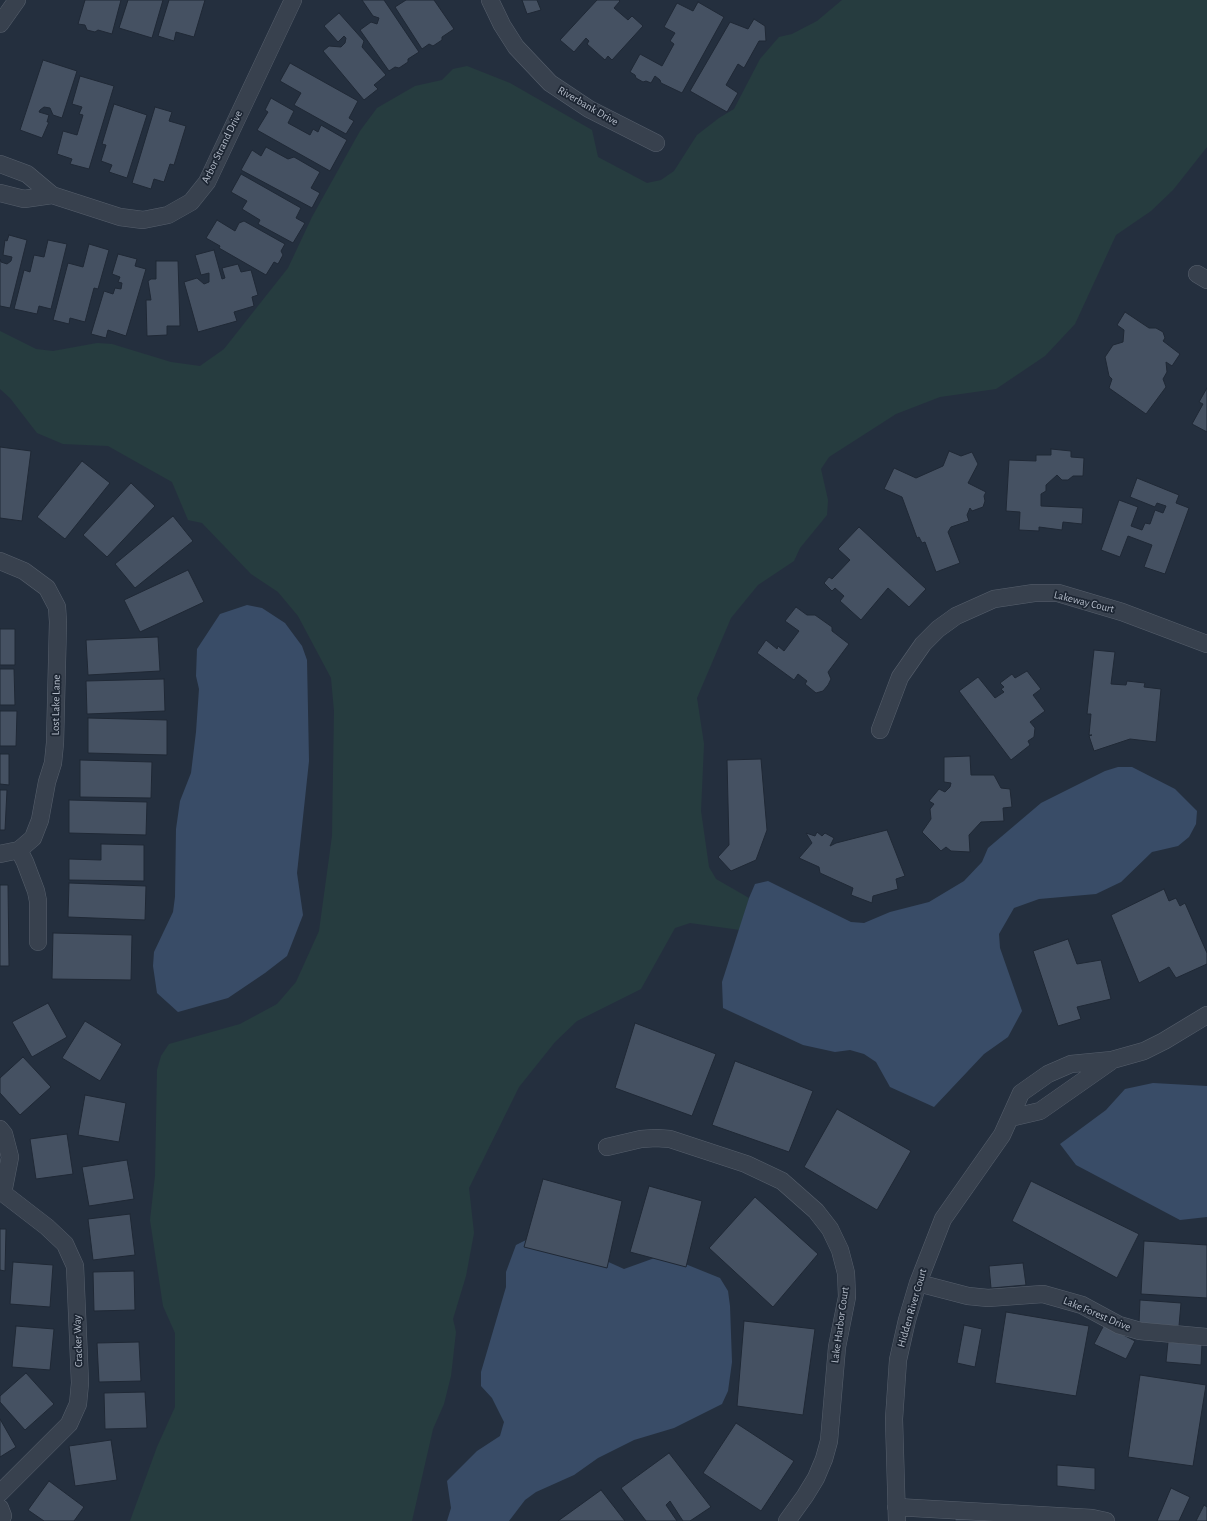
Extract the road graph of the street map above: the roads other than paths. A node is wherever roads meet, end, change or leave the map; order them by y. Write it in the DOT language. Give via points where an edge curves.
graph roads {
  1 [pos="17,0"];
  2 [pos="293,0"];
  3 [pos="490,0"];
  4 [pos="0,24"];
  5 [pos="656,143"];
  6 [pos="0,164"];
  7 [pos="0,193"];
  8 [pos="52,195"];
  9 [pos="0,561"];
  10 [pos="1207,644"];
  11 [pos="880,730"];
  12 [pos="18,850"];
  13 [pos="0,854"];
  14 [pos="38,942"];
  15 [pos="1207,1015"];
  16 [pos="1112,1060"];
  17 [pos="1010,1118"];
  18 [pos="0,1129"];
  19 [pos="607,1147"];
  20 [pos="1,1194"];
  21 [pos="918,1282"];
  22 [pos="1207,1337"];
  23 [pos="0,1493"];
  24 [pos="0,1508"];
  25 [pos="896,1514"];
  26 [pos="0,1521"];
  27 [pos="787,1521"];
  28 [pos="1106,1521"];
  1 -- 4 [label="street"];
  2 -- 8 [label="street, Arbor Strand Drive" via="207,182 191,202 168,215 143,220 120,217"];
  3 -- 5 [label="street, Riverbank Drive" via="516,47 550,84 589,109"];
  6 -- 8 [label="street, Arbor Strand Drive" via="28,174"];
  7 -- 8 [label="street, Arbor Strand Drive" via="24,199"];
  9 -- 12 [label="street, Lost Lake Lane" via="24,571 47,588 57,607 58,622 53,763 40,820 33,838"];
  10 -- 11 [label="street, Lakeway Court" via="1122,612 1058,594 1034,593 994,599 956,616 923,644 900,677"];
  12 -- 13 [label="street, Lost Lake Lane"];
  12 -- 14 [label="street" via="36,891"];
  15 -- 16 [label="street, Hidden River Court" via="1144,1051"];
  16 -- 17 [label="street, Hidden River Court" via="1040,1112"];
  16 -- 17 [label="street, Hidden River Court" via="1071,1064 1048,1074 1021,1093"];
  17 -- 21 [label="street, Hidden River Court" via="1002,1135 943,1219"];
  18 -- 20 [label="street" via="4,1134 10,1157"];
  19 -- 27 [label="street, Lake Harbor Court" via="641,1139 670,1139 746,1164 782,1181 816,1210 830,1229 840,1250 846,1273 847,1297 837,1347 829,1441 816,1478"];
  20 -- 23 [label="street, Cracker Way" via="47,1227 65,1244 75,1266 80,1383 78,1404 69,1424"];
  21 -- 22 [label="street, Lake Forest Drive" via="968,1296 988,1298 1043,1294 1082,1305 1120,1325 1140,1331"];
  21 -- 25 [label="street, Hidden River Court" via="906,1320 896,1379"];
  24 -- 26 [label="street" via="3,1516"];
  25 -- 28 [label="street" via="1092,1518"];
}
